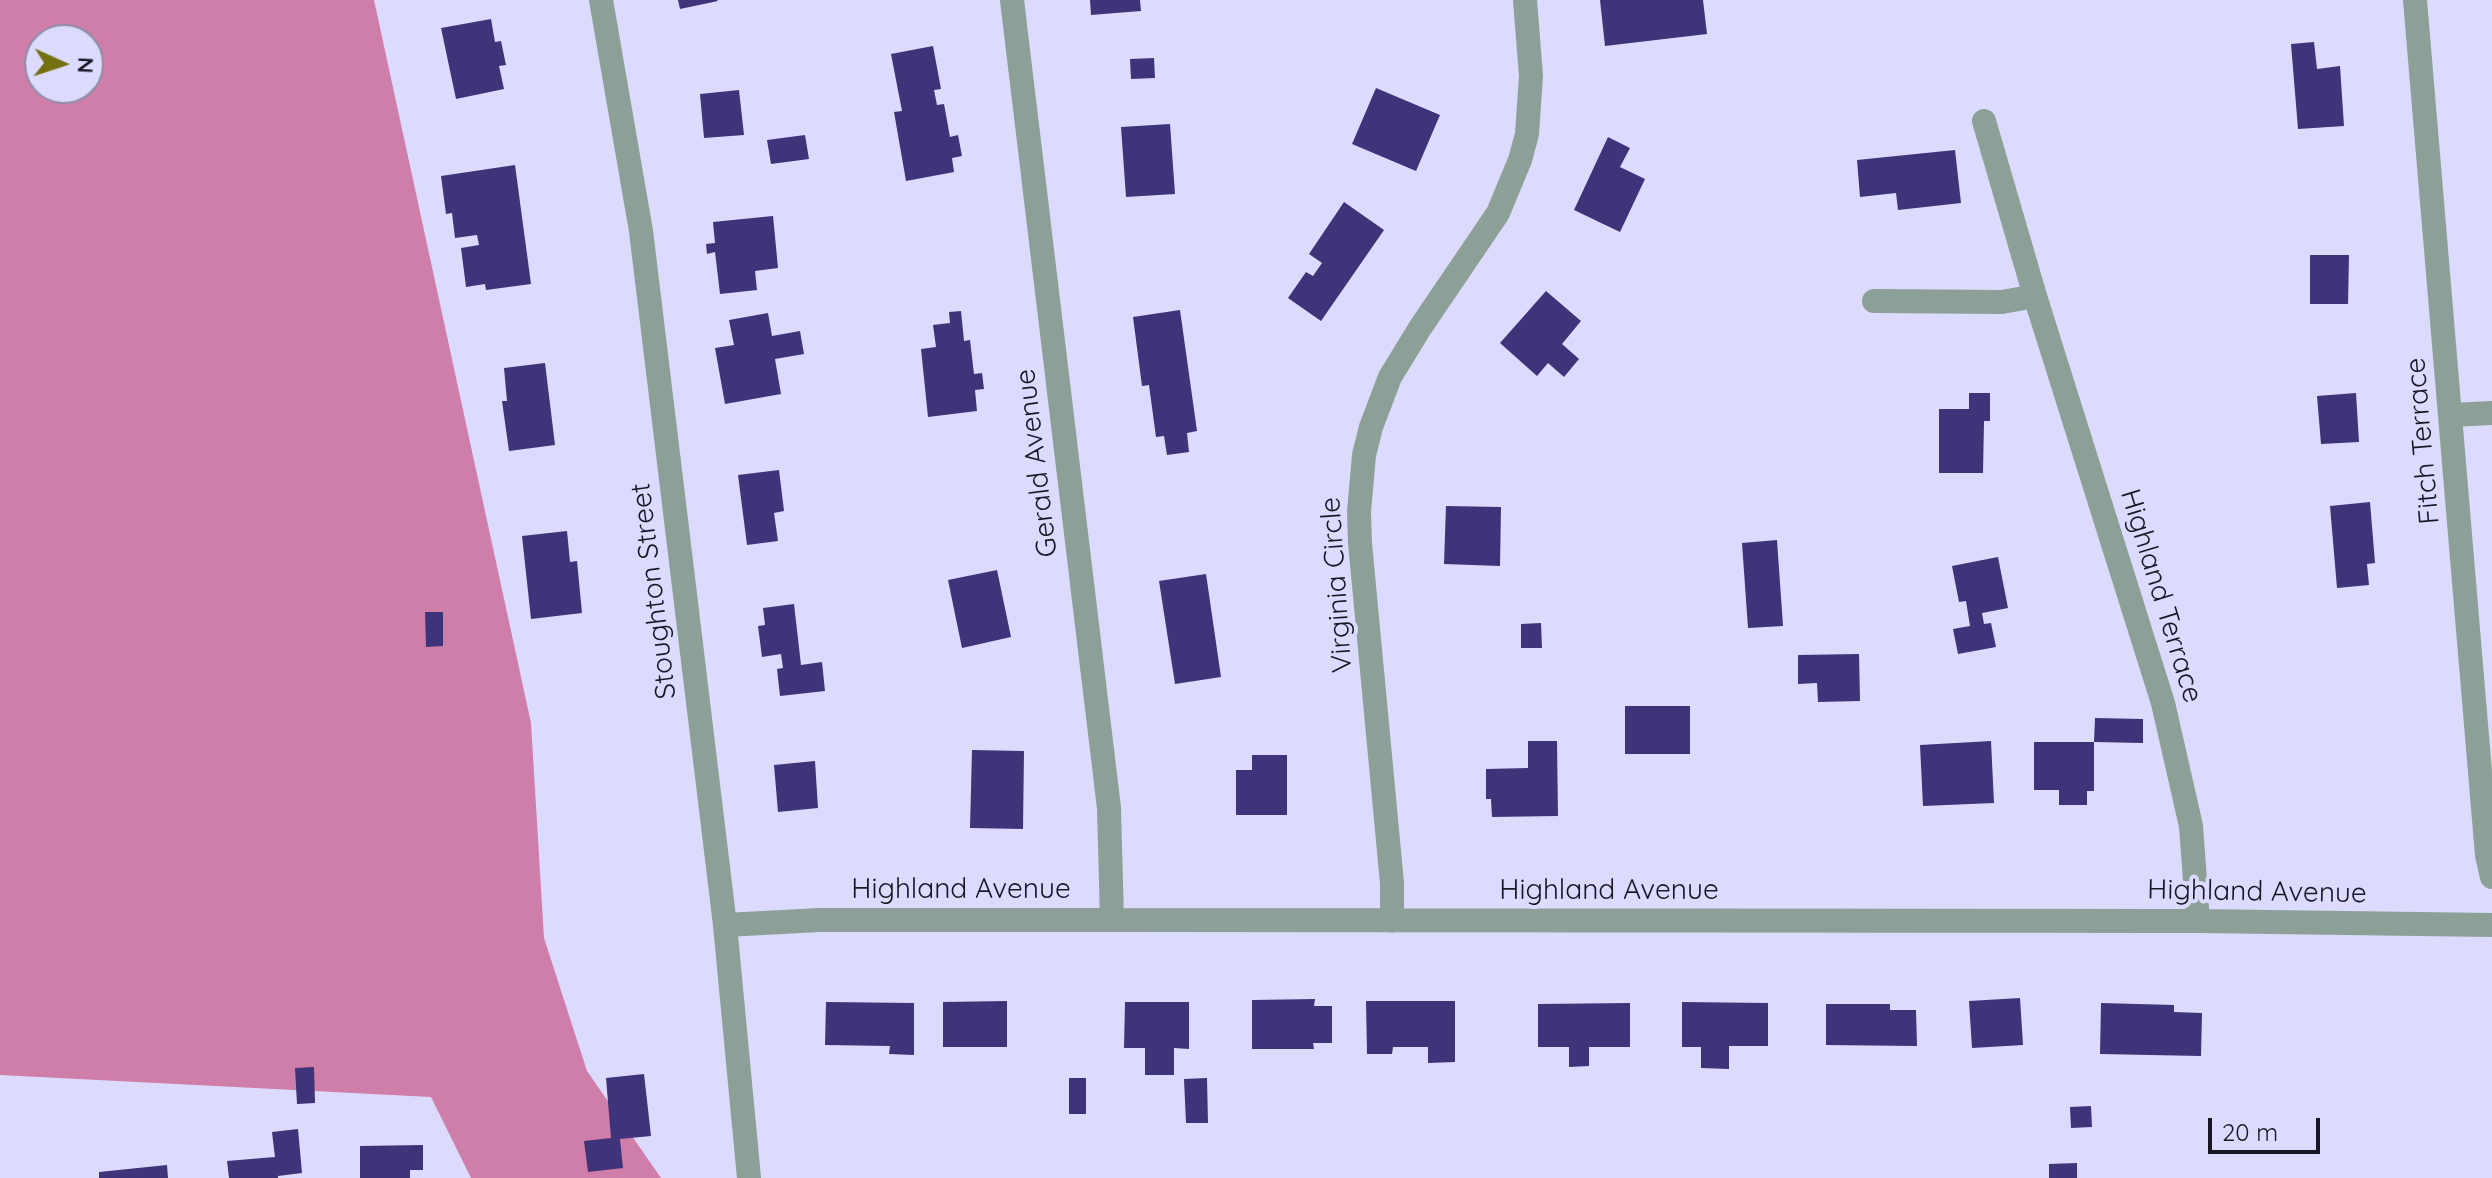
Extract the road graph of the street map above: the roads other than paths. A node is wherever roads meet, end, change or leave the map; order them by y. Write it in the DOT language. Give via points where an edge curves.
graph roads {
  1 [pos="601,0"];
  2 [pos="1012,0"];
  3 [pos="1525,0"];
  4 [pos="2415,0"];
  5 [pos="1984,121"];
  6 [pos="2035,296"];
  7 [pos="1874,301"];
  8 [pos="2492,413"];
  9 [pos="2451,415"];
  10 [pos="2492,877"];
  11 [pos="1112,920"];
  12 [pos="1392,921"];
  13 [pos="2198,921"];
  14 [pos="725,925"];
  15 [pos="2492,925"];
  16 [pos="749,1178"];
  1 -- 14 [label="street, Stoughton Street" via="641,231"];
  2 -- 11 [label="street, Gerald Avenue" via="1110,820"];
  3 -- 12 [label="street, Virginia Circle" via="1530,105 1520,160 1498,213 1390,377 1371,427 1360,483 1360,543"];
  4 -- 9 [label="street, Fitch Terrace"];
  5 -- 6 [label="street, Highland Terrace"];
  6 -- 7 [label="street" via="2002,302"];
  6 -- 13 [label="street, Highland Terrace" via="2175,747 2191,826"];
  8 -- 9 [label="street"];
  9 -- 10 [label="street, Fitch Terrace"];
  11 -- 12 [label="street, Highland Avenue"];
  11 -- 14 [label="street, Highland Avenue"];
  12 -- 13 [label="street, Highland Avenue"];
  13 -- 15 [label="street, Highland Avenue"];
  14 -- 16 [label="street, Stoughton Street"];
}
